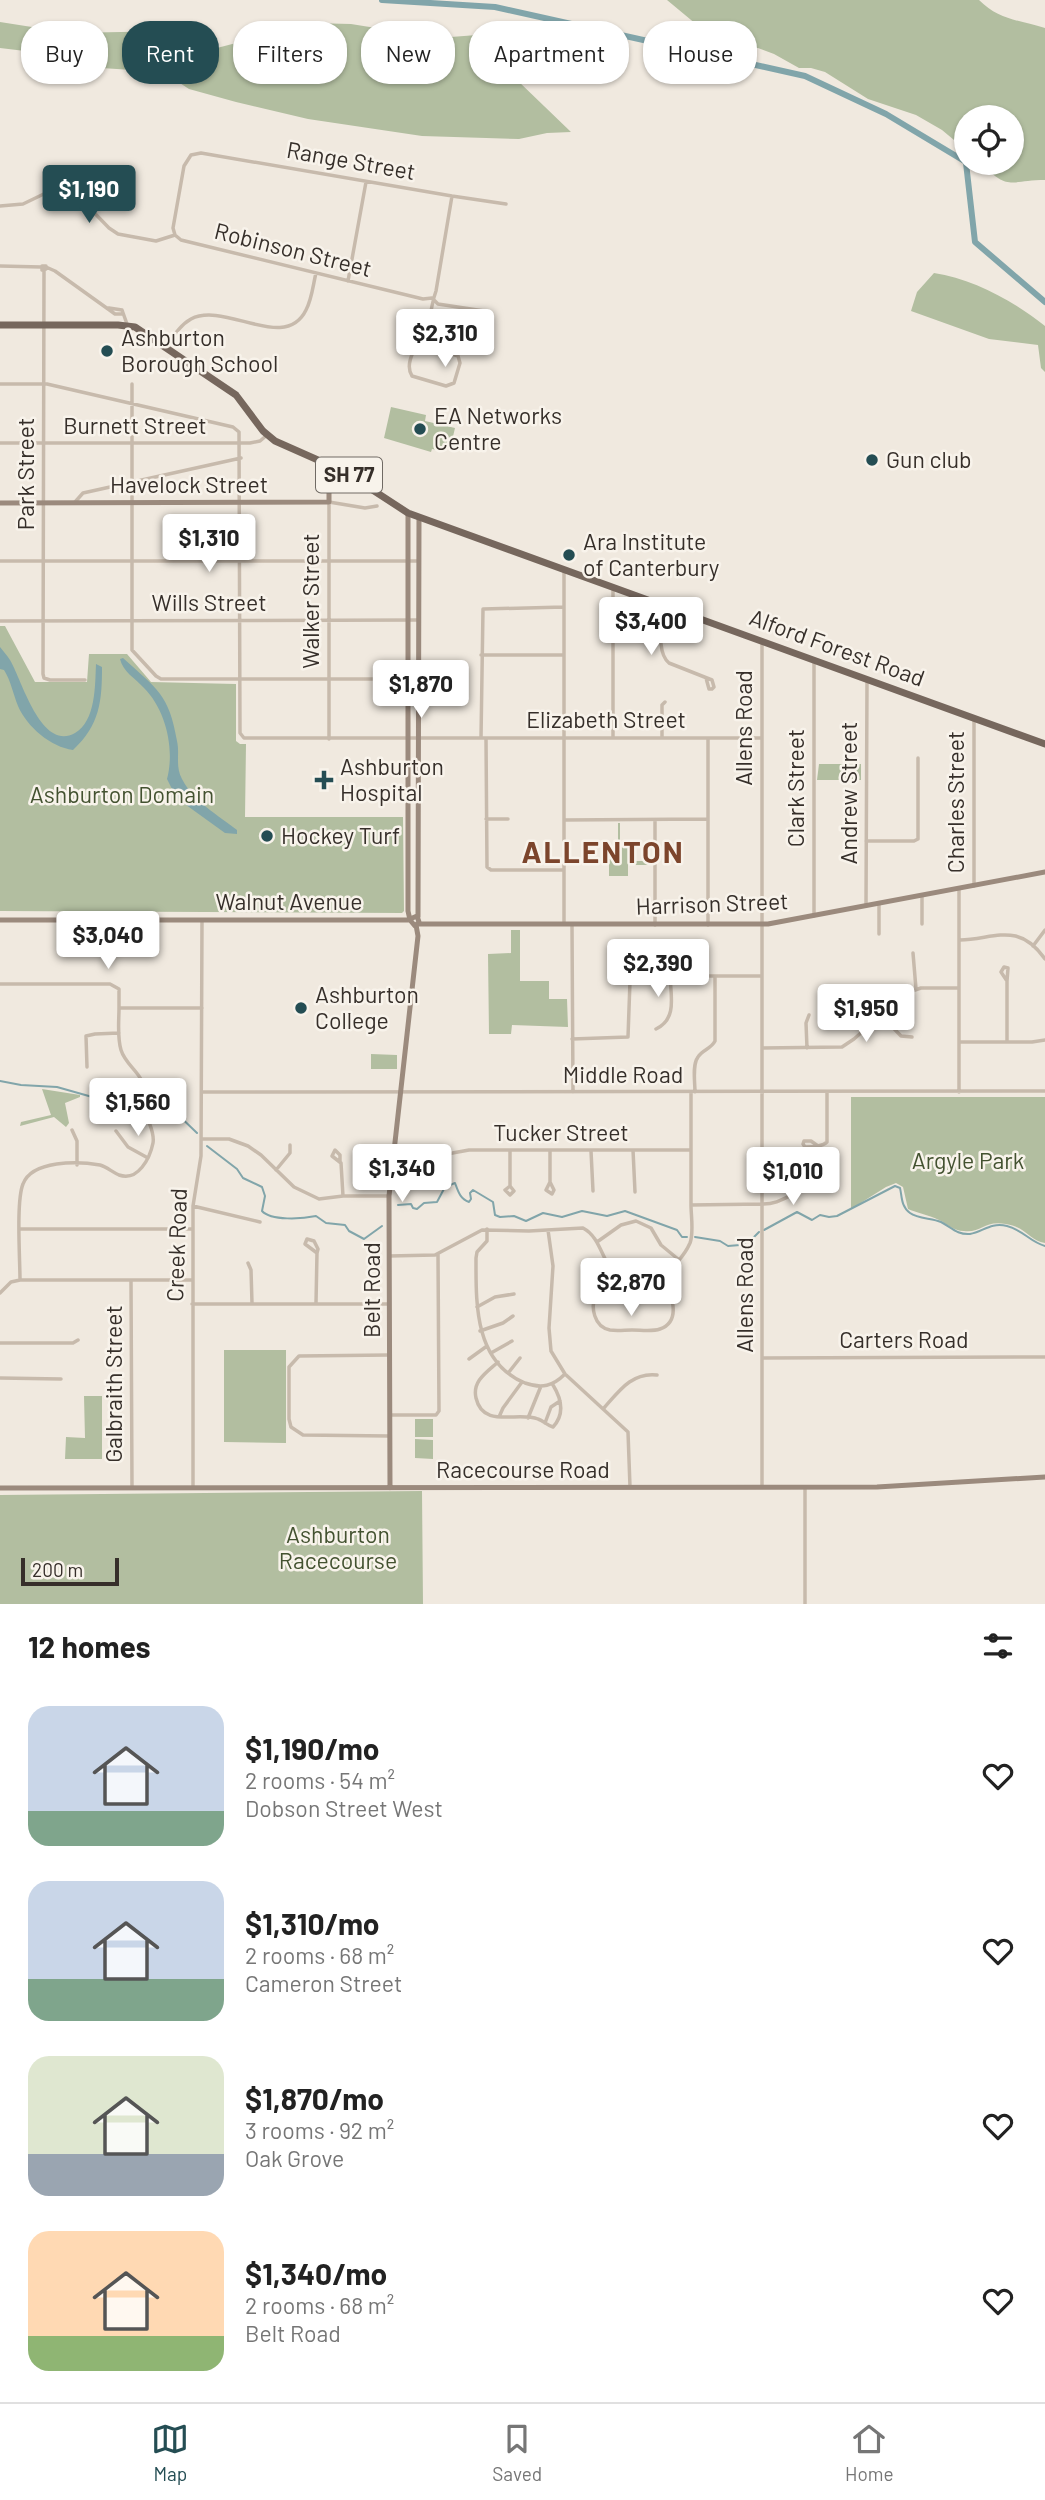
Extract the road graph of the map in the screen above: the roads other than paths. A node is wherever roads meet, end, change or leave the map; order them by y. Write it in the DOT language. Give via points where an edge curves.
graph roads {
  1 [pos="366,182"];
  2 [pos="452,197"];
  3 [pos="506,204"];
  4 [pos="0,206"];
  5 [pos="176,234"];
  6 [pos="0,266"];
  7 [pos="44,268"];
  8 [pos="316,273"];
  9 [pos="348,281"];
  10 [pos="432,299"];
  11 [pos="484,311"];
  12 [pos="0,325"];
  13 [pos="44,325"];
  14 [pos="127,325"];
  15 [pos="426,345"];
  16 [pos="166,347"];
  17 [pos="0,384"];
  18 [pos="44,384"];
  19 [pos="132,384"];
  20 [pos="132,404"];
  21 [pos="267,435"];
  22 [pos="0,443"];
  23 [pos="44,443"];
  24 [pos="132,443"];
  25 [pos="241,443"];
  26 [pos="241,458"];
  27 [pos="331,464"];
  28 [pos="132,482"];
  29 [pos="44,502"];
  30 [pos="75,502"];
  31 [pos="132,502"];
  32 [pos="240,502"];
  33 [pos="329,502"];
  34 [pos="0,503"];
  35 [pos="377,506"];
  36 [pos="408,513"];
  37 [pos="419,517"];
  38 [pos="0,561"];
  39 [pos="132,561"];
  40 [pos="240,561"];
  41 [pos="329,561"];
  42 [pos="407,561"];
  43 [pos="418,561"];
  44 [pos="44,562"];
  45 [pos="565,570"];
  46 [pos="614,587"];
  47 [pos="663,605"];
  48 [pos="564,607"];
  49 [pos="329,620"];
  50 [pos="408,620"];
  51 [pos="418,620"];
  52 [pos="0,621"];
  53 [pos="44,621"];
  54 [pos="132,621"];
  55 [pos="240,621"];
  56 [pos="762,641"];
  57 [pos="481,655"];
  58 [pos="564,655"];
  59 [pos="815,660"];
  60 [pos="706,678"];
  61 [pos="408,679"];
  62 [pos="85,680"];
  63 [pos="240,680"];
  64 [pos="329,680"];
  65 [pos="418,680"];
  66 [pos="868,680"];
  67 [pos="665,702"];
  68 [pos="974,718"];
  69 [pos="407,738"];
  70 [pos="418,738"];
  71 [pos="484,738"];
  72 [pos="564,738"];
  73 [pos="613,738"];
  74 [pos="662,738"];
  75 [pos="708,738"];
  76 [pos="762,738"];
  77 [pos="329,739"];
  78 [pos="1045,744"];
  79 [pos="918,758"];
  80 [pos="486,819"];
  81 [pos="508,819"];
  82 [pos="708,819"];
  83 [pos="564,820"];
  84 [pos="655,820"];
  85 [pos="866,841"];
  86 [pos="564,870"];
  87 [pos="1045,872"];
  88 [pos="974,886"];
  89 [pos="959,888"];
  90 [pos="922,895"];
  91 [pos="879,904"];
  92 [pos="866,906"];
  93 [pos="408,911"];
  94 [pos="814,916"];
  95 [pos="0,920"];
  96 [pos="202,920"];
  97 [pos="398,920"];
  98 [pos="410,920"];
  99 [pos="417,922"];
  100 [pos="922,924"];
  101 [pos="564,925"];
  102 [pos="572,925"];
  103 [pos="655,925"];
  104 [pos="708,925"];
  105 [pos="762,925"];
  106 [pos="1045,930"];
  107 [pos="879,934"];
  108 [pos="960,940"];
  109 [pos="1033,946"];
  110 [pos="913,953"];
  111 [pos="1045,959"];
  112 [pos="670,976"];
  113 [pos="715,976"];
  114 [pos="762,976"];
  115 [pos="1007,981"];
  116 [pos="0,984"];
  117 [pos="960,988"];
  118 [pos="916,989"];
  119 [pos="119,1008"];
  120 [pos="202,1008"];
  121 [pos="880,1014"];
  122 [pos="809,1015"];
  123 [pos="656,1029"];
  124 [pos="119,1034"];
  125 [pos="912,1037"];
  126 [pos="572,1039"];
  127 [pos="1045,1040"];
  128 [pos="959,1042"];
  129 [pos="1007,1042"];
  130 [pos="762,1048"];
  131 [pos="807,1048"];
  132 [pos="87,1067"];
  133 [pos="960,1091"];
  134 [pos="1045,1091"];
  135 [pos="400,1092"];
  136 [pos="573,1092"];
  137 [pos="693,1092"];
  138 [pos="762,1092"];
  139 [pos="827,1092"];
  140 [pos="202,1093"];
  141 [pos="72,1130"];
  142 [pos="116,1132"];
  143 [pos="202,1139"];
  144 [pos="290,1145"];
  145 [pos="818,1146"];
  146 [pos="510,1150"];
  147 [pos="550,1150"];
  148 [pos="633,1150"];
  149 [pos="691,1150"];
  150 [pos="591,1151"];
  151 [pos="148,1158"];
  152 [pos="340,1161"];
  153 [pos="392,1163"];
  154 [pos="77,1164"];
  155 [pos="276,1170"];
  156 [pos="550,1182"];
  157 [pos="510,1186"];
  158 [pos="593,1191"];
  159 [pos="830,1191"];
  160 [pos="635,1192"];
  161 [pos="343,1196"];
  162 [pos="389,1196"];
  163 [pos="762,1204"];
  164 [pos="691,1205"];
  165 [pos="193,1206"];
  166 [pos="260,1222"];
  167 [pos="20,1229"];
  168 [pos="192,1229"];
  169 [pos="487,1229"];
  170 [pos="548,1230"];
  171 [pos="597,1242"];
  172 [pos="317,1253"];
  173 [pos="438,1254"];
  174 [pos="389,1256"];
  175 [pos="678,1259"];
  176 [pos="248,1263"];
  177 [pos="615,1274"];
  178 [pos="661,1277"];
  179 [pos="20,1280"];
  180 [pos="131,1280"];
  181 [pos="192,1280"];
  182 [pos="0,1293"];
  183 [pos="514,1294"];
  184 [pos="252,1303"];
  185 [pos="316,1303"];
  186 [pos="192,1304"];
  187 [pos="389,1304"];
  188 [pos="476,1308"];
  189 [pos="513,1316"];
  190 [pos="480,1331"];
  191 [pos="78,1340"];
  192 [pos="512,1341"];
  193 [pos="0,1343"];
  194 [pos="487,1346"];
  195 [pos="491,1353"];
  196 [pos="389,1355"];
  197 [pos="1045,1357"];
  198 [pos="520,1358"];
  199 [pos="762,1358"];
  200 [pos="469,1359"];
  201 [pos="498,1362"];
  202 [pos="509,1373"];
  203 [pos="565,1374"];
  204 [pos="657,1375"];
  205 [pos="0,1378"];
  206 [pos="61,1379"];
  207 [pos="522,1382"];
  208 [pos="553,1385"];
  209 [pos="541,1386"];
  210 [pos="560,1401"];
  211 [pos="604,1408"];
  212 [pos="389,1415"];
  213 [pos="499,1417"];
  214 [pos="528,1418"];
  215 [pos="545,1423"];
  216 [pos="389,1436"];
  217 [pos="1045,1477"];
  218 [pos="630,1487"];
  219 [pos="805,1487"];
  220 [pos="0,1488"];
  221 [pos="132,1488"];
  222 [pos="193,1488"];
  223 [pos="390,1488"];
  224 [pos="762,1488"];
  225 [pos="805,1604"];
  1 -- 2 [label="street, Range Street"];
  1 -- 5 [label="street, Range Street" via="201,153 191,155 184,166 173,225"];
  1 -- 9 [label="street"];
  2 -- 3 [label="street, Range Street"];
  2 -- 10 [label="street"];
  4 -- 5 [label="street" via="23,204 65,189 74,192 118,234 152,241"];
  5 -- 8 [label="street, Robinson Street" via="187,242"];
  6 -- 7 [label="street"];
  7 -- 13 [label="street, Park Street"];
  7 -- 14 [label="street" via="109,308 121,309"];
  8 -- 9 [label="street, Robinson Street"];
  8 -- 16 [label="street" via="306,310 291,325 273,328 204,315 183,325"];
  9 -- 10 [label="street, Robinson Street"];
  10 -- 11 [label="street, Robinson Street" via="438,304"];
  10 -- 15 [label="street"];
  12 -- 13 [label="main road, SH 77"];
  13 -- 14 [label="main road, SH 77"];
  13 -- 18 [label="street, Park Street"];
  14 -- 16 [label="main road, SH 77"];
  15 -- 15 [label="street" via="458,356 452,384 410,374 412,352"];
  16 -- 21 [label="main road, SH 77" via="236,395"];
  17 -- 18 [label="street"];
  18 -- 20 [label="street"];
  18 -- 23 [label="street, Park Street"];
  19 -- 20 [label="street"];
  20 -- 24 [label="street"];
  20 -- 25 [label="street" via="233,427"];
  21 -- 25 [label="street, Burnett Street" via="256,443"];
  21 -- 27 [label="main road, SH 77"];
  22 -- 23 [label="street, Burnett Street"];
  23 -- 24 [label="street, Burnett Street"];
  23 -- 29 [label="street, Park Street"];
  24 -- 25 [label="street, Burnett Street"];
  24 -- 28 [label="street"];
  25 -- 26 [label="street"];
  26 -- 28 [label="street"];
  26 -- 32 [label="street"];
  27 -- 33 [label="street, Walker Street"];
  27 -- 36 [label="main road, SH 77"];
  28 -- 30 [label="street" via="83,493"];
  28 -- 31 [label="street"];
  29 -- 30 [label="street, Havelock Street"];
  29 -- 34 [label="street, Havelock Street"];
  29 -- 44 [label="street, Park Street"];
  30 -- 31 [label="street, Havelock Street"];
  31 -- 32 [label="street, Havelock Street"];
  31 -- 39 [label="street"];
  32 -- 33 [label="street, Havelock Street"];
  32 -- 40 [label="street"];
  33 -- 35 [label="street, Havelock Street"];
  33 -- 41 [label="street, Walker Street"];
  36 -- 37 [label="main road, SH 77"];
  36 -- 42 [label="street"];
  37 -- 43 [label="street, Belt Road"];
  37 -- 45 [label="main road, Alford Forest Road / SH 77"];
  38 -- 44 [label="street"];
  39 -- 40 [label="street"];
  39 -- 44 [label="street"];
  39 -- 54 [label="street"];
  40 -- 41 [label="street"];
  40 -- 55 [label="street"];
  41 -- 42 [label="street"];
  41 -- 49 [label="street, Walker Street"];
  42 -- 43 [label="street"];
  42 -- 50 [label="street"];
  43 -- 51 [label="street, Belt Road"];
  44 -- 53 [label="street, Park Street"];
  45 -- 46 [label="main road, Alford Forest Road / SH 77"];
  45 -- 48 [label="street"];
  46 -- 47 [label="main road, Alford Forest Road / SH 77"];
  46 -- 73 [label="street"];
  47 -- 56 [label="main road, Alford Forest Road / SH 77"];
  47 -- 60 [label="street" via="664,659"];
  48 -- 57 [label="street" via="484,608"];
  48 -- 58 [label="street"];
  49 -- 50 [label="street, Wills Street"];
  49 -- 55 [label="street, Wills Street"];
  49 -- 64 [label="street, Walker Street"];
  50 -- 51 [label="street, Wills Street"];
  50 -- 61 [label="street"];
  51 -- 65 [label="street, Belt Road"];
  52 -- 53 [label="street, Wills Street"];
  53 -- 54 [label="street, Wills Street"];
  53 -- 62 [label="street, Park Street" via="44,678"];
  54 -- 55 [label="street, Wills Street"];
  54 -- 63 [label="street" via="132,650 162,679"];
  55 -- 63 [label="street"];
  56 -- 59 [label="main road, Alford Forest Road / SH 77"];
  56 -- 76 [label="street, Allens Road"];
  57 -- 58 [label="street"];
  57 -- 71 [label="street"];
  58 -- 72 [label="street"];
  59 -- 66 [label="main road, Alford Forest Road / SH 77"];
  59 -- 94 [label="street, Clark Street"];
  61 -- 64 [label="street"];
  61 -- 65 [label="street"];
  61 -- 69 [label="street"];
  63 -- 64 [label="street"];
  63 -- 77 [label="street, Elizabeth Street" via="241,736"];
  64 -- 77 [label="street, Walker Street"];
  65 -- 70 [label="street, Belt Road"];
  66 -- 68 [label="main road, Alford Forest Road / SH 77"];
  66 -- 85 [label="street, Andrew Street"];
  67 -- 74 [label="street"];
  68 -- 78 [label="main road, Alford Forest Road / SH 77"];
  68 -- 88 [label="street, Charles Street"];
  69 -- 70 [label="street, Elizabeth Street"];
  69 -- 77 [label="street, Elizabeth Street"];
  69 -- 93 [label="street"];
  70 -- 71 [label="street, Elizabeth Street"];
  70 -- 99 [label="street, Belt Road"];
  71 -- 72 [label="street, Elizabeth Street"];
  71 -- 80 [label="street"];
  72 -- 73 [label="street, Elizabeth Street"];
  72 -- 83 [label="street"];
  73 -- 74 [label="street, Elizabeth Street"];
  74 -- 75 [label="street, Elizabeth Street"];
  75 -- 76 [label="street, Elizabeth Street"];
  75 -- 82 [label="street"];
  76 -- 105 [label="street, Allens Road"];
  79 -- 85 [label="street" via="918,839"];
  80 -- 81 [label="street"];
  80 -- 86 [label="street" via="489,869"];
  82 -- 84 [label="street"];
  82 -- 104 [label="street"];
  83 -- 84 [label="street"];
  83 -- 86 [label="street"];
  84 -- 103 [label="street"];
  85 -- 92 [label="street, Andrew Street"];
  86 -- 101 [label="street"];
  87 -- 88 [label="street, Harrison Street"];
  88 -- 89 [label="street, Harrison Street"];
  89 -- 90 [label="street, Harrison Street"];
  89 -- 108 [label="street"];
  90 -- 91 [label="street, Harrison Street"];
  90 -- 100 [label="street"];
  91 -- 92 [label="street, Harrison Street"];
  91 -- 107 [label="street"];
  92 -- 94 [label="street, Harrison Street"];
  93 -- 97 [label="street"];
  93 -- 98 [label="street"];
  94 -- 105 [label="street, Harrison Street"];
  95 -- 96 [label="street, Walnut Avenue"];
  96 -- 97 [label="street, Walnut Avenue"];
  96 -- 120 [label="street, Creek Road"];
  97 -- 98 [label="street, Walnut Avenue"];
  98 -- 99 [label="street" via="412,925"];
  99 -- 101 [label="street, Harrison Street"];
  99 -- 135 [label="street, Belt Road"];
  101 -- 102 [label="street, Harrison Street"];
  102 -- 103 [label="street, Harrison Street"];
  102 -- 126 [label="street"];
  103 -- 104 [label="street, Harrison Street"];
  104 -- 105 [label="street, Harrison Street"];
  105 -- 114 [label="street, Allens Road"];
  106 -- 109 [label="street"];
  108 -- 109 [label="street" via="1003,934"];
  108 -- 117 [label="street"];
  109 -- 111 [label="street"];
  110 -- 118 [label="street"];
  112 -- 113 [label="street"];
  112 -- 123 [label="street" via="670,1017"];
  112 -- 126 [label="street" via="631,979 628,1037"];
  113 -- 114 [label="street"];
  113 -- 137 [label="street" via="715,1041 698,1057"];
  114 -- 130 [label="street, Allens Road"];
  115 -- 129 [label="street"];
  116 -- 119 [label="street" via="113,984 119,989"];
  117 -- 118 [label="street"];
  117 -- 128 [label="street"];
  118 -- 121 [label="street"];
  119 -- 120 [label="street"];
  119 -- 124 [label="street"];
  120 -- 140 [label="street, Creek Road"];
  121 -- 125 [label="street" via="901,1036"];
  121 -- 131 [label="street" via="842,1047"];
  122 -- 131 [label="street"];
  124 -- 132 [label="street" via="86,1036"];
  124 -- 151 [label="street" via="123,1055 143,1082 154,1137"];
  126 -- 136 [label="street"];
  127 -- 129 [label="street"];
  128 -- 129 [label="street"];
  128 -- 133 [label="street"];
  130 -- 131 [label="street"];
  130 -- 138 [label="street, Allens Road"];
  133 -- 134 [label="street, Middle Road"];
  133 -- 139 [label="street, Middle Road"];
  135 -- 136 [label="street, Middle Road"];
  135 -- 140 [label="street, Middle Road"];
  135 -- 153 [label="street, Belt Road"];
  136 -- 137 [label="street, Middle Road"];
  137 -- 138 [label="street, Middle Road"];
  137 -- 149 [label="street"];
  138 -- 139 [label="street, Middle Road"];
  138 -- 163 [label="street, Allens Road"];
  139 -- 145 [label="street" via="827,1140"];
  140 -- 143 [label="street, Creek Road"];
  141 -- 154 [label="street"];
  142 -- 151 [label="street"];
  143 -- 155 [label="street" via="229,1139 248,1146"];
  143 -- 165 [label="street, Creek Road"];
  144 -- 155 [label="street" via="290,1153"];
  146 -- 147 [label="street, Tucker Street"];
  146 -- 153 [label="street, Tucker Street" via="459,1151 420,1166"];
  146 -- 157 [label="street"];
  147 -- 150 [label="street, Tucker Street"];
  147 -- 156 [label="street"];
  148 -- 149 [label="street, Tucker Street"];
  148 -- 150 [label="street, Tucker Street"];
  148 -- 160 [label="street"];
  149 -- 164 [label="street"];
  150 -- 158 [label="street"];
  151 -- 154 [label="street" via="138,1172 125,1176 102,1166"];
  152 -- 161 [label="street"];
  153 -- 162 [label="street, Belt Road"];
  154 -- 167 [label="street" via="44,1165 28,1175 21,1192"];
  155 -- 161 [label="street" via="309,1196"];
  159 -- 163 [label="street" via="800,1190 774,1204"];
  161 -- 162 [label="street"];
  162 -- 174 [label="street, Belt Road"];
  163 -- 164 [label="street"];
  163 -- 199 [label="street, Allens Road"];
  164 -- 175 [label="street" via="691,1236"];
  165 -- 166 [label="street"];
  165 -- 168 [label="street, Creek Road"];
  167 -- 168 [label="street"];
  167 -- 179 [label="street"];
  168 -- 181 [label="street, Creek Road"];
  169 -- 170 [label="street"];
  169 -- 173 [label="street"];
  169 -- 188 [label="street" via="487,1241 476,1258"];
  170 -- 171 [label="street" via="583,1228"];
  170 -- 203 [label="street" via="553,1266 549,1338"];
  171 -- 175 [label="street" via="621,1225 636,1221 650,1228"];
  171 -- 177 [label="street"];
  172 -- 185 [label="street"];
  173 -- 174 [label="street"];
  173 -- 212 [label="street" via="439,1413"];
  174 -- 187 [label="street, Belt Road"];
  175 -- 178 [label="street"];
  176 -- 184 [label="street"];
  177 -- 178 [label="street" via="634,1281"];
  177 -- 178 [label="street" via="598,1291 594,1303 596,1320 611,1330 658,1330 668,1324 672,1295"];
  179 -- 180 [label="street"];
  179 -- 182 [label="street"];
  180 -- 181 [label="street"];
  180 -- 221 [label="street, Galbraith Street"];
  181 -- 186 [label="street, Creek Road"];
  183 -- 188 [label="street" via="487,1300"];
  184 -- 185 [label="street"];
  184 -- 186 [label="street"];
  185 -- 187 [label="street"];
  186 -- 222 [label="street, Creek Road"];
  187 -- 196 [label="street, Belt Road"];
  188 -- 190 [label="street"];
  189 -- 190 [label="street"];
  190 -- 194 [label="street"];
  191 -- 193 [label="street"];
  192 -- 195 [label="street"];
  194 -- 195 [label="street"];
  194 -- 200 [label="street"];
  195 -- 201 [label="street"];
  196 -- 212 [label="street, Belt Road"];
  196 -- 216 [label="street" via="299,1356 289,1367 289,1419 291,1427 303,1435"];
  197 -- 199 [label="street, Carters Road"];
  198 -- 202 [label="street"];
  199 -- 224 [label="street, Allens Road"];
  201 -- 202 [label="street"];
  201 -- 213 [label="street" via="475,1390 483,1410"];
  202 -- 207 [label="street"];
  203 -- 208 [label="street"];
  203 -- 211 [label="street"];
  204 -- 211 [label="street" via="631,1380"];
  205 -- 206 [label="street"];
  207 -- 209 [label="street"];
  207 -- 213 [label="street"];
  208 -- 209 [label="street"];
  208 -- 210 [label="street"];
  209 -- 214 [label="street"];
  210 -- 215 [label="street" via="551,1407"];
  210 -- 215 [label="street" via="557,1423 553,1427"];
  211 -- 218 [label="street" via="628,1432"];
  212 -- 216 [label="street, Belt Road"];
  213 -- 214 [label="street"];
  214 -- 215 [label="street"];
  216 -- 223 [label="street, Belt Road"];
  217 -- 219 [label="street, Racecourse Road" via="905,1487"];
  218 -- 223 [label="street, Racecourse Road"];
  218 -- 224 [label="street, Racecourse Road"];
  219 -- 224 [label="street, Racecourse Road"];
  219 -- 225 [label="street"];
  220 -- 221 [label="street, Racecourse Road"];
  221 -- 222 [label="street, Racecourse Road"];
  222 -- 223 [label="street, Racecourse Road"];
}
